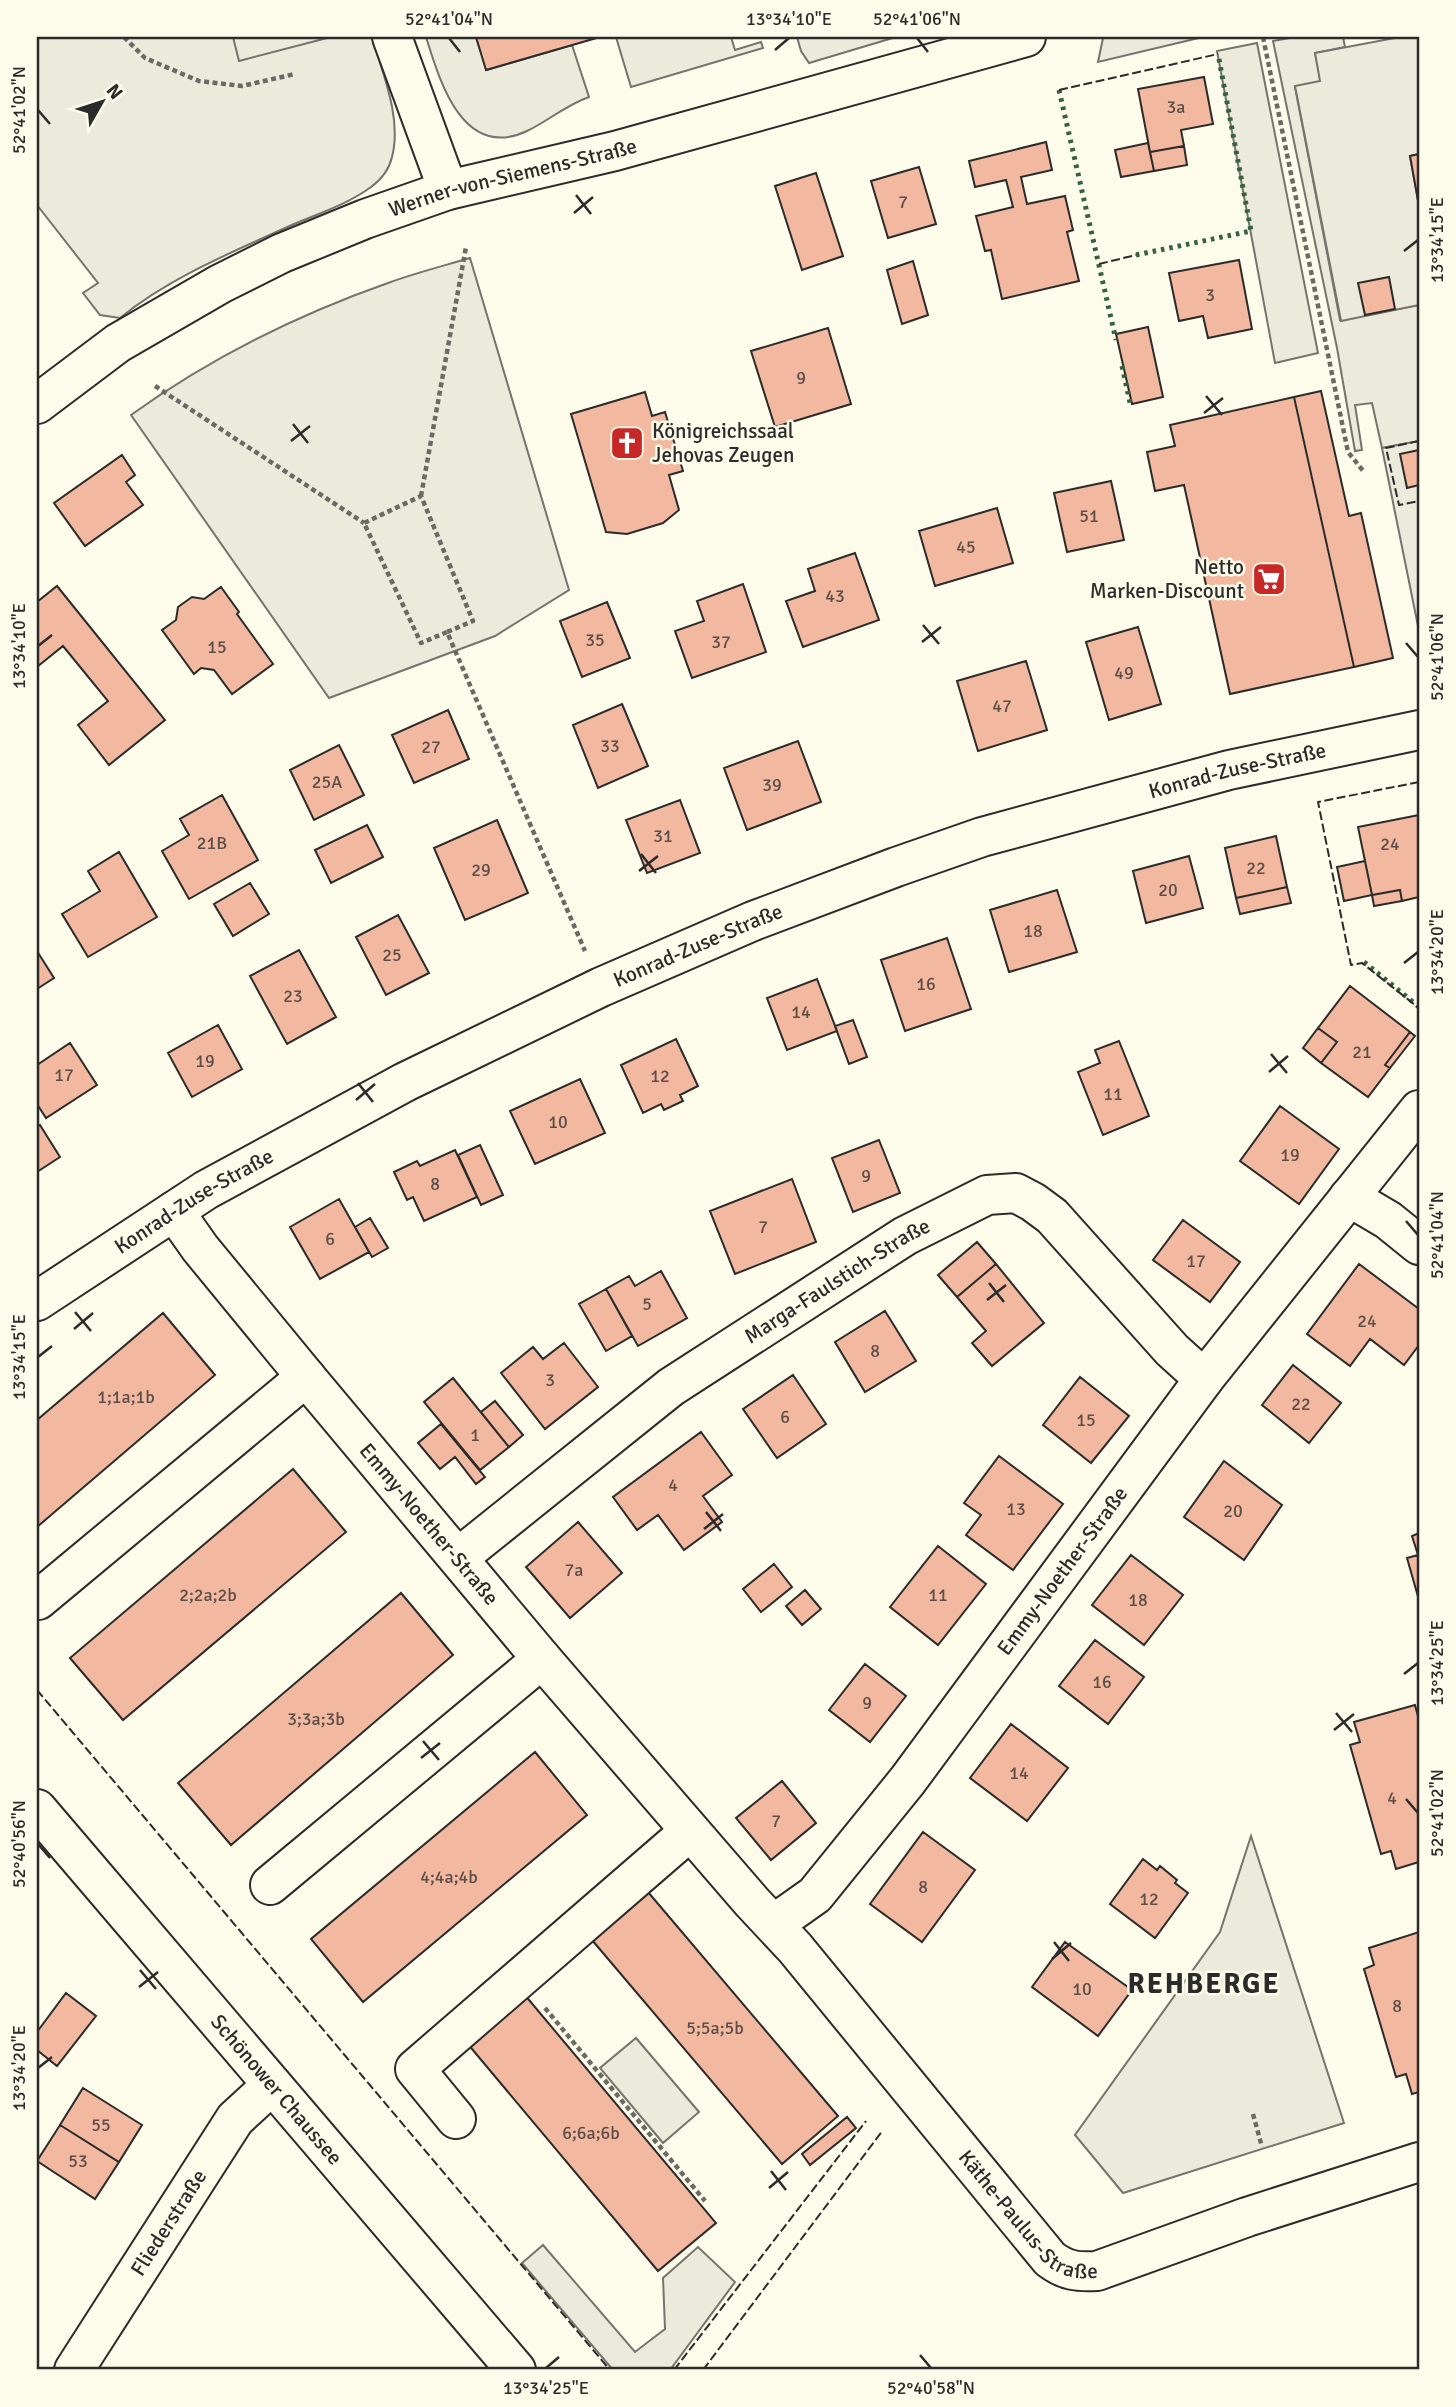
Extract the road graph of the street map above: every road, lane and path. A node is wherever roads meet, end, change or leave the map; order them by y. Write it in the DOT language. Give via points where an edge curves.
graph roads {
  1 [pos="124,37"];
  2 [pos="392,37"];
  3 [pos="1026,37"];
  4 [pos="1263,37"];
  5 [pos="295,74"];
  6 [pos="448,190"];
  7 [pos="466,247"];
  8 [pos="155,386"];
  9 [pos="37,404"];
  10 [pos="1364,472"];
  11 [pos="421,496"];
  12 [pos="364,523"];
  13 [pos="447,632"];
  14 [pos="1419,730"];
  15 [pos="601,986"];
  16 [pos="1419,1110"];
  17 [pos="1349,1197"];
  18 [pos="174,1212"];
  19 [pos="1419,1245"];
  20 [pos="37,1301"];
  21 [pos="306,1377"];
  22 [pos="1204,1379"];
  23 [pos="459,1557"];
  24 [pos="38,1600"];
  25 [pos="542,1659"];
  26 [pos="37,1809"];
  27 [pos="690,1831"];
  28 [pos="270,1885"];
  29 [pos="774,1924"];
  30 [pos="520,1977"];
  31 [pos="272,2085"];
  32 [pos="1253,2114"];
  33 [pos="456,2119"];
  34 [pos="1262,2147"];
  35 [pos="1419,2162"];
  36 [pos="705,2201"];
  37 [pos="74,2370"];
  38 [pos="516,2370"];
  1 -- 5 [label="path" via="145,58 199,81 242,86"];
  2 -- 6 [label="street"];
  3 -- 6 [label="street, Werner-von-Siemens-Straße" via="615,151"];
  4 -- 10 [label="path" via="1348,452"];
  6 -- 9 [label="street, Werner-von-Siemens-Straße" via="282,253 220,284 118,343"];
  7 -- 11 [label="path"];
  8 -- 12 [label="path"];
  11 -- 12 [label="path"];
  11 -- 13 [label="path" via="472,621"];
  12 -- 13 [label="path" via="421,643"];
  13 -- 15 [label="path"];
  14 -- 15 [label="street, Konrad-Zuse-Straße" via="1229,770 982,837 753,921"];
  15 -- 18 [label="street, Konrad-Zuse-Straße" via="405,1082"];
  16 -- 17 [label="street, Emmy-Noether-Straße"];
  17 -- 19 [label="street"];
  17 -- 22 [label="street, Emmy-Noether-Straße"];
  18 -- 20 [label="street, Konrad-Zuse-Straße"];
  18 -- 21 [label="street, Emmy-Noether-Straße"];
  21 -- 23 [label="street, Emmy-Noether-Straße"];
  21 -- 24 [label="street"];
  22 -- 23 [label="street, Marga-Faulstich-Straße" via="1172,1350 1052,1216 1016,1194 987,1195 905,1236 671,1387"];
  22 -- 29 [label="street, Emmy-Noether-Straße" via="908,1780 815,1895"];
  23 -- 25 [label="street, Emmy-Noether-Straße"];
  25 -- 27 [label="street, Emmy-Noether-Straße"];
  25 -- 28 [label="street"];
  26 -- 31 [label="street, Schönower Chaussee"];
  27 -- 29 [label="street, Emmy-Noether-Straße"];
  27 -- 30 [label="street"];
  29 -- 35 [label="street, Käthe-Paulus-Straße" via="1050,2259 1065,2270 1097,2271"];
  30 -- 33 [label="street" via="415,2069"];
  30 -- 36 [label="path"];
  31 -- 37 [label="street, Fliederstraße" via="235,2119"];
  31 -- 38 [label="street, Schönower Chaussee"];
  32 -- 34 [label="path"];
}
